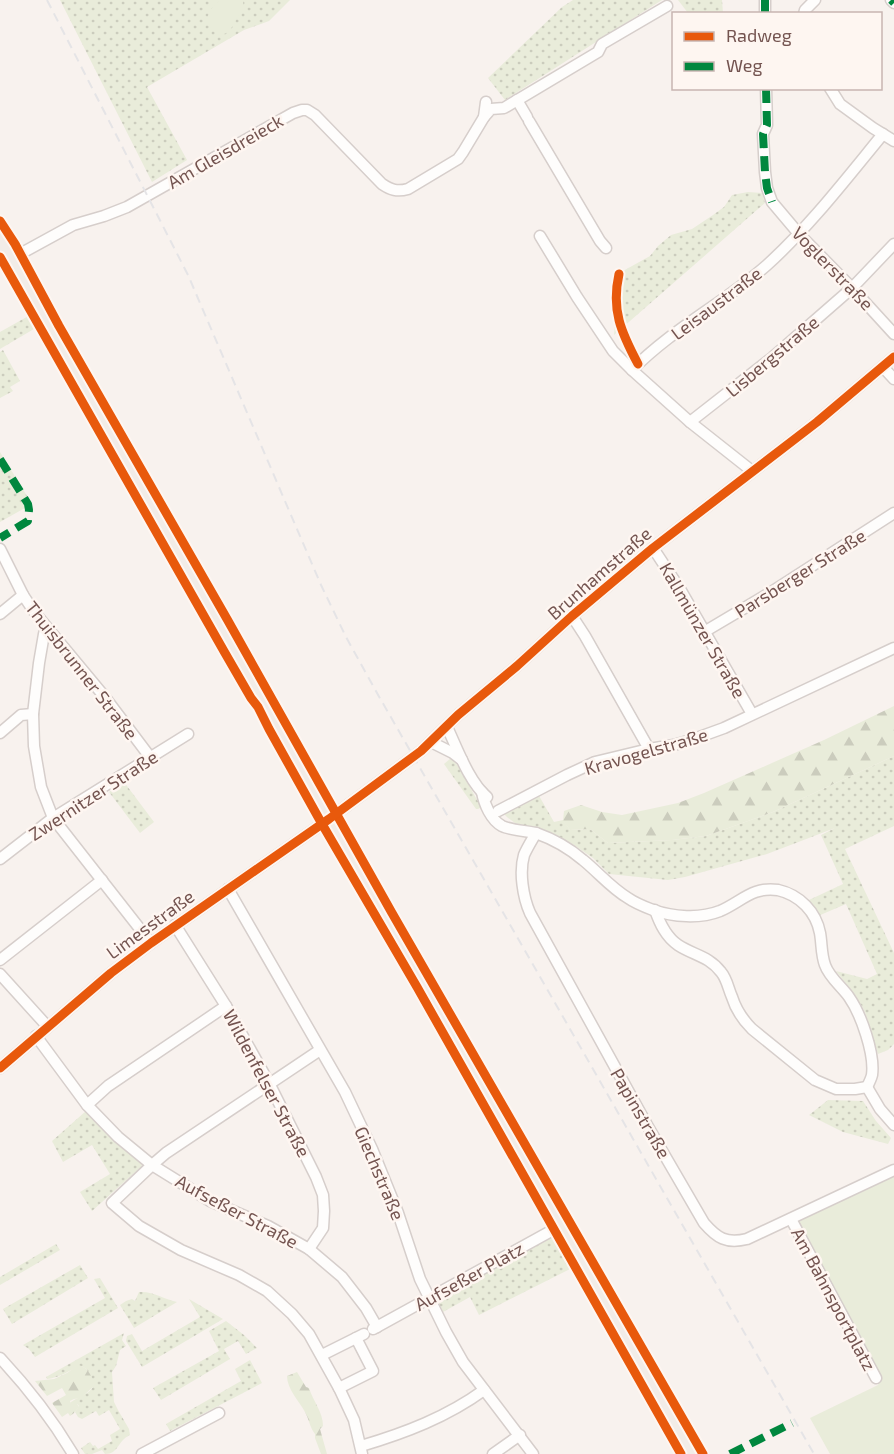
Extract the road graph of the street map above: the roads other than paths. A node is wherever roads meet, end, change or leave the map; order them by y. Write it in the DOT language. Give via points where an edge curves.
graph roads {
  1 [pos="815,0"];
  2 [pos="667,6"];
  3 [pos="804,12"];
  4 [pos="766,90"];
  5 [pos="831,90"];
  6 [pos="517,100"];
  7 [pos="486,102"];
  8 [pos="484,117"];
  9 [pos="878,131"];
  10 [pos="894,141"];
  11 [pos="799,234"];
  12 [pos="540,236"];
  13 [pos="0,239"];
  14 [pos="894,244"];
  15 [pos="606,248"];
  16 [pos="11,259"];
  17 [pos="852,288"];
  18 [pos="894,334"];
  19 [pos="894,357"];
  20 [pos="883,367"];
  21 [pos="632,370"];
  22 [pos="894,379"];
  23 [pos="690,422"];
  24 [pos="752,471"];
  25 [pos="894,513"];
  26 [pos="653,548"];
  27 [pos="0,549"];
  28 [pos="23,595"];
  29 [pos="0,614"];
  30 [pos="572,616"];
  31 [pos="46,628"];
  32 [pos="704,632"];
  33 [pos="894,648"];
  34 [pos="33,714"];
  35 [pos="752,714"];
  36 [pos="447,727"];
  37 [pos="0,734"];
  38 [pos="188,734"];
  39 [pos="431,742"];
  40 [pos="649,748"];
  41 [pos="150,757"];
  42 [pos="462,760"];
  43 [pos="482,792"];
  44 [pos="498,811"];
  45 [pos="53,818"];
  46 [pos="329,819"];
  47 [pos="510,828"];
  48 [pos="536,833"];
  49 [pos="0,859"];
  50 [pos="102,880"];
  51 [pos="228,889"];
  52 [pos="655,910"];
  53 [pos="175,925"];
  54 [pos="151,943"];
  55 [pos="0,960"];
  56 [pos="0,974"];
  57 [pos="226,1006"];
  58 [pos="47,1026"];
  59 [pos="36,1036"];
  60 [pos="320,1050"];
  61 [pos="0,1068"];
  62 [pos="269,1083"];
  63 [pos="867,1088"];
  64 [pos="87,1105"];
  65 [pos="894,1125"];
  66 [pos="152,1165"];
  67 [pos="894,1170"];
  68 [pos="791,1219"];
  69 [pos="562,1225"];
  70 [pos="309,1249"];
  71 [pos="429,1299"];
  72 [pos="367,1332"];
  73 [pos="322,1355"];
  74 [pos="0,1358"];
  75 [pos="876,1378"];
  76 [pos="339,1388"];
  77 [pos="484,1390"];
  78 [pos="219,1413"];
  79 [pos="519,1436"];
  80 [pos="362,1450"];
  81 [pos="73,1454"];
  82 [pos="142,1454"];
  83 [pos="493,1454"];
  84 [pos="533,1454"];
  85 [pos="692,1454"];
  1 -- 3 [label="street"];
  2 -- 6 [label="street"];
  4 -- 11 [label="street, Voglerstraße" via="767,126 763,134 767,188 772,202"];
  5 -- 9 [label="street" via="840,104"];
  6 -- 8 [label="street" via="504,108 491,109"];
  6 -- 15 [label="street"];
  7 -- 8 [label="street, Am Gleisdreieck"];
  8 -- 16 [label="street, Am Gleisdreieck" via="458,159 399,191 382,184 315,115 307,110 297,111 127,207 73,225"];
  9 -- 10 [label="street"];
  9 -- 11 [label="street, Leisaustraße"];
  11 -- 17 [label="street, Voglerstraße"];
  11 -- 21 [label="street, Leisaustraße" via="737,290 680,328"];
  12 -- 21 [label="street" via="593,323"];
  13 -- 16 [label="main road"];
  14 -- 17 [label="street, Lisbergstraße"];
  16 -- 46 [label="main road"];
  17 -- 18 [label="street, Voglerstraße"];
  17 -- 23 [label="street, Lisbergstraße" via="774,357"];
  19 -- 20 [label="street, Brunhamstraße"];
  20 -- 22 [label="street"];
  20 -- 24 [label="street, Brunhamstraße"];
  21 -- 23 [label="street"];
  23 -- 24 [label="street"];
  24 -- 26 [label="street, Brunhamstraße"];
  25 -- 32 [label="street, Parsberger Straße"];
  26 -- 30 [label="street, Brunhamstraße"];
  26 -- 32 [label="street, Kallmünzer Straße"];
  27 -- 28 [label="street, Thuisbrunner Straße"];
  28 -- 29 [label="street"];
  28 -- 31 [label="street, Thuisbrunner Straße"];
  30 -- 36 [label="street, Brunhamstraße"];
  30 -- 40 [label="street"];
  31 -- 34 [label="street"];
  31 -- 41 [label="street, Thuisbrunner Straße"];
  32 -- 35 [label="street, Kallmünzer Straße"];
  33 -- 35 [label="street, Kravogelstraße"];
  34 -- 37 [label="street" via="21,715"];
  34 -- 45 [label="street" via="41,787"];
  35 -- 40 [label="street, Kravogelstraße" via="691,741"];
  36 -- 39 [label="street, Brunhamstraße"];
  36 -- 42 [label="street"];
  38 -- 41 [label="street, Zwernitzer Straße"];
  39 -- 42 [label="street"];
  39 -- 46 [label="street, Brunhamstraße"];
  40 -- 44 [label="street, Kravogelstraße" via="595,762"];
  41 -- 45 [label="street, Zwernitzer Straße"];
  42 -- 43 [label="street"];
  43 -- 44 [label="street"];
  43 -- 47 [label="street" via="496,820"];
  44 -- 47 [label="street"];
  45 -- 49 [label="street, Zwernitzer Straße"];
  45 -- 50 [label="street"];
  46 -- 51 [label="street, Limesstraße"];
  46 -- 69 [label="main road"];
  47 -- 48 [label="street"];
  48 -- 52 [label="street" via="581,858 628,898"];
  48 -- 68 [label="street, Papinstraße" via="524,855 525,902 704,1222 720,1238 739,1241"];
  50 -- 54 [label="street"];
  50 -- 55 [label="street"];
  51 -- 53 [label="street, Limesstraße"];
  51 -- 60 [label="street, Giechstraße"];
  52 -- 63 [label="street" via="670,938 722,973 736,1009 752,1029 827,1086"];
  52 -- 63 [label="street" via="703,915 718,912 765,889 803,902 816,918 825,966 859,1015 872,1063"];
  53 -- 54 [label="street, Limesstraße"];
  53 -- 57 [label="street, Wildenfelser Straße"];
  54 -- 58 [label="street, Limesstraße"];
  56 -- 58 [label="street"];
  57 -- 62 [label="street, Wildenfelser Straße"];
  57 -- 64 [label="street" via="108,1086"];
  58 -- 59 [label="street, Limesstraße"];
  59 -- 61 [label="street, Limesstraße"];
  59 -- 64 [label="street, Aufseßer Straße"];
  60 -- 62 [label="street"];
  60 -- 71 [label="street, Giechstraße" via="372,1149"];
  62 -- 66 [label="street"];
  62 -- 70 [label="street, Wildenfelser Straße" via="323,1195 322,1228"];
  63 -- 65 [label="street"];
  64 -- 66 [label="street, Aufseßer Straße"];
  66 -- 70 [label="street, Aufseßer Straße" via="210,1201"];
  66 -- 73 [label="street" via="112,1203 139,1226 181,1250 267,1291 292,1314"];
  67 -- 68 [label="street, Papinstraße"];
  68 -- 75 [label="street, Am Bahnsportplatz"];
  69 -- 71 [label="street, Aufseßer Platz"];
  69 -- 85 [label="main road"];
  70 -- 72 [label="street, Aufseßer Straße" via="342,1277 366,1308"];
  71 -- 72 [label="street, Aufseßer Platz"];
  71 -- 77 [label="street, Giechstraße" via="463,1362"];
  72 -- 73 [label="street, Aufseßer Platz"];
  72 -- 76 [label="street" via="373,1371"];
  73 -- 76 [label="street"];
  74 -- 81 [label="street" via="33,1395"];
  76 -- 80 [label="street"];
  77 -- 79 [label="street, Giechstraße"];
  77 -- 80 [label="street" via="429,1422"];
  78 -- 82 [label="street"];
  79 -- 83 [label="street"];
  79 -- 84 [label="street, Giechstraße"];
}
